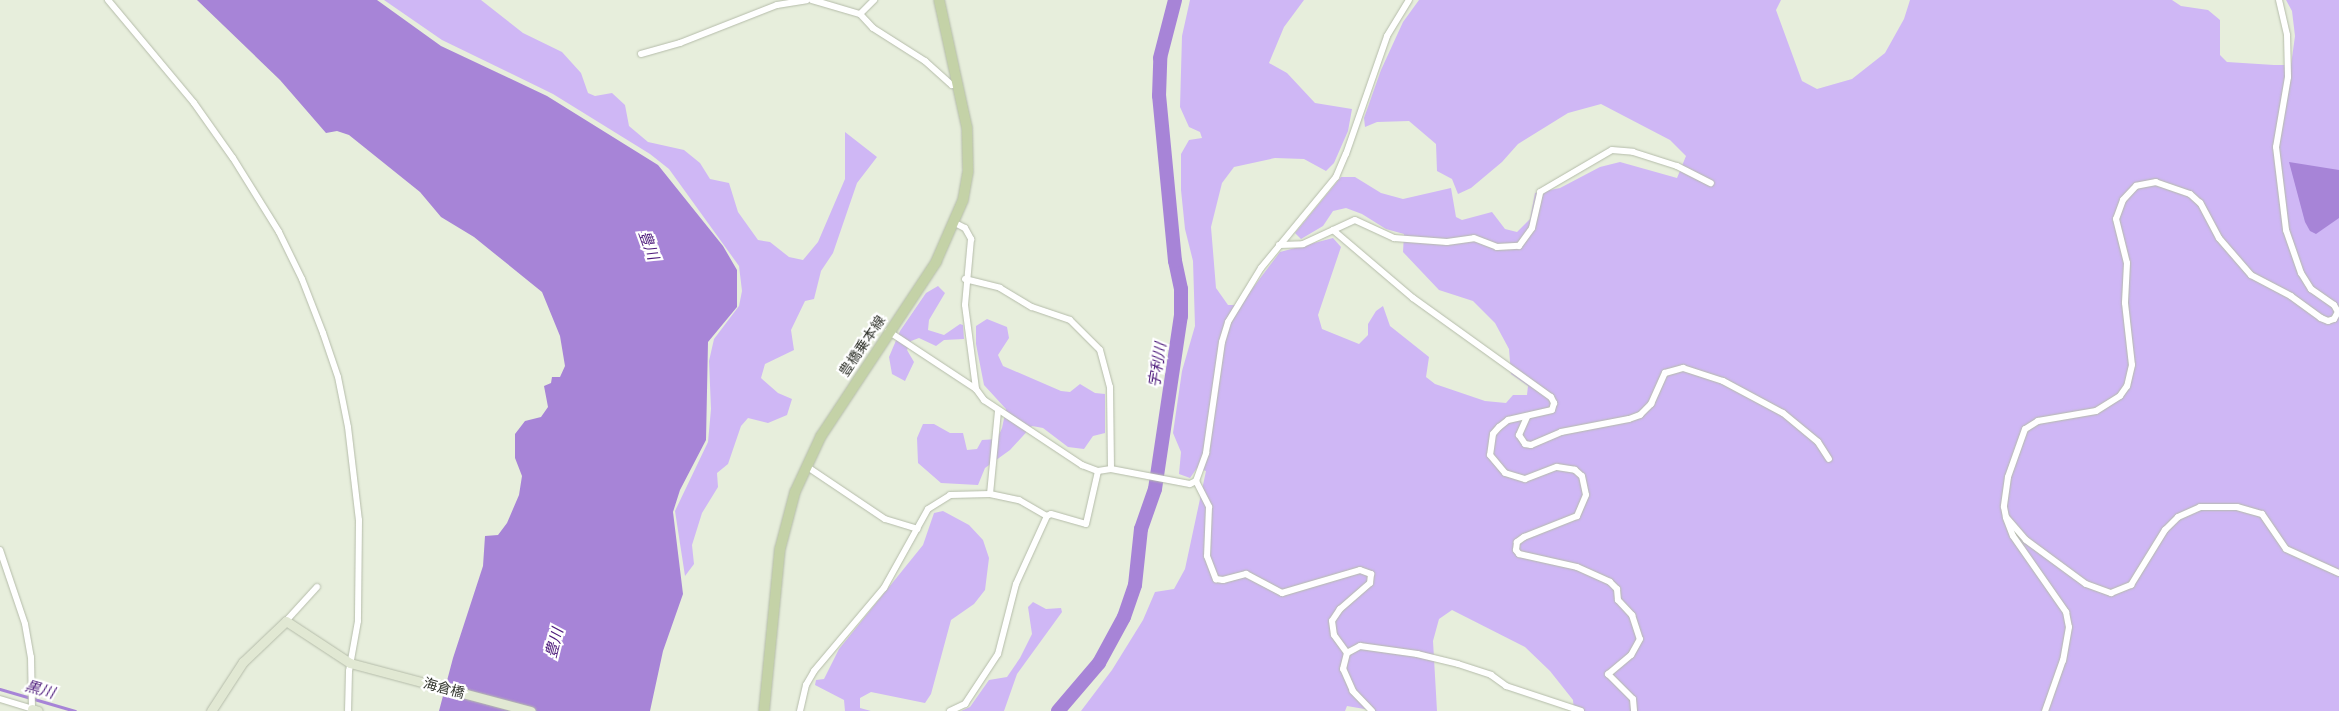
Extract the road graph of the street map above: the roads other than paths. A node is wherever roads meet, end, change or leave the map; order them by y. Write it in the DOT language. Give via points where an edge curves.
graph roads {
  1 [pos="108,0"];
  2 [pos="807,0"];
  3 [pos="812,0"];
  4 [pos="874,0"];
  5 [pos="939,0"];
  6 [pos="1410,0"];
  7 [pos="2279,0"];
  8 [pos="860,14"];
  9 [pos="642,54"];
  10 [pos="959,84"];
  11 [pos="1710,183"];
  12 [pos="955,223"];
  13 [pos="1333,230"];
  14 [pos="1278,245"];
  15 [pos="965,279"];
  16 [pos="888,331"];
  17 [pos="976,389"];
  18 [pos="998,411"];
  19 [pos="1527,417"];
  20 [pos="1829,459"];
  21 [pos="806,466"];
  22 [pos="1111,469"];
  23 [pos="1098,471"];
  24 [pos="1196,481"];
  25 [pos="990,494"];
  26 [pos="1048,516"];
  27 [pos="2006,517"];
  28 [pos="917,529"];
  29 [pos="0,550"];
  30 [pos="2339,573"];
  31 [pos="317,587"];
  32 [pos="286,621"];
  33 [pos="1347,653"];
  34 [pos="354,664"];
  35 [pos="0,699"];
  36 [pos="34,709"];
  37 [pos="211,711"];
  38 [pos="348,711"];
  39 [pos="531,711"];
  40 [pos="764,711"];
  41 [pos="800,711"];
  42 [pos="950,711"];
  43 [pos="1372,711"];
  44 [pos="1581,711"];
  45 [pos="1634,711"];
  46 [pos="2045,711"];
  1 -- 34 [label="street" via="194,103 233,158 282,240 302,279 323,333 338,378 348,427 359,520 358,621"];
  2 -- 9 [label="street" via="777,5 680,43"];
  3 -- 8 [label="street"];
  4 -- 8 [label="street"];
  5 -- 10 [label="main road, 豊橋乗本線"];
  6 -- 14 [label="street" via="1387,36 1341,167"];
  7 -- 27 [label="street" via="2287,35 2288,77 2276,147 2286,230 2311,289 2334,305 2338,312 2334,319 2328,321 2251,275 2219,238 2200,203 2190,194 2156,182 2136,186 2123,200 2116,219 2127,263 2125,303 2132,365 2127,386 2120,396 2096,411 2038,421 2025,429 2003,496"];
  8 -- 10 [label="street" via="873,28 925,61 952,85"];
  10 -- 12 [label="main road, 豊橋乗本線" via="967,128 968,170"];
  11 -- 13 [label="street" via="1677,166 1633,152 1612,150 1540,192 1532,228 1519,246 1497,247 1474,238 1447,242 1394,238 1355,220"];
  12 -- 15 [label="street" via="965,228 971,239"];
  12 -- 16 [label="main road, 豊橋乗本線" via="936,262"];
  13 -- 14 [label="street" via="1294,247"];
  13 -- 19 [label="street" via="1412,298 1551,397 1554,403 1552,410"];
  14 -- 24 [label="street" via="1228,322 1222,342 1206,453"];
  15 -- 17 [label="street" via="965,305"];
  15 -- 22 [label="street" via="1000,288 1032,307 1070,320 1100,350 1110,387"];
  16 -- 17 [label="street"];
  16 -- 21 [label="main road, 豊橋乗本線" via="821,436"];
  17 -- 18 [label="street"];
  18 -- 23 [label="street" via="1066,457"];
  18 -- 25 [label="street"];
  19 -- 20 [label="street" via="1518,435 1525,444 1531,445 1562,432 1629,420 1651,404 1665,373 1683,368 1723,381 1783,413 1818,442"];
  19 -- 45 [label="street" via="1508,420 1492,434 1490,455 1499,469 1525,479 1557,467 1566,467 1582,476 1586,495 1576,516 1524,537 1517,542 1516,550 1519,554 1578,567 1617,589 1618,600 1632,615 1640,639 1632,655 1608,674 1633,699"];
  21 -- 28 [label="street" via="885,519"];
  21 -- 40 [label="main road, 豊橋乗本線" via="795,492 780,549"];
  22 -- 23 [label="street"];
  22 -- 24 [label="street" via="1190,484"];
  23 -- 26 [label="street" via="1086,524 1051,514"];
  24 -- 33 [label="street" via="1209,507 1206,556 1216,579 1246,574 1282,593 1360,570 1371,574 1370,583 1340,608 1332,621 1334,635"];
  25 -- 26 [label="street" via="1019,500"];
  25 -- 28 [label="street" via="950,495 937,501"];
  26 -- 42 [label="street" via="1016,584 998,654 965,704"];
  27 -- 30 [label="street" via="2026,540 2075,577 2111,592 2131,586 2165,530 2178,518 2200,507 2237,507 2262,514 2286,550"];
  27 -- 46 [label="street" via="2012,536 2066,612 2069,627 2063,660"];
  28 -- 41 [label="street" via="884,588 814,672 806,685"];
  29 -- 36 [label="street" via="25,624"];
  31 -- 32 [label="street"];
  32 -- 34 [label="street, 海倉橋"];
  32 -- 37 [label="street" via="243,662"];
  33 -- 43 [label="street" via="1343,669 1346,680"];
  33 -- 44 [label="street" via="1368,646 1434,658 1491,675 1506,686"];
  34 -- 38 [label="street"];
  34 -- 39 [label="street, 海倉橋"];
  35 -- 36 [label="street"];
}
